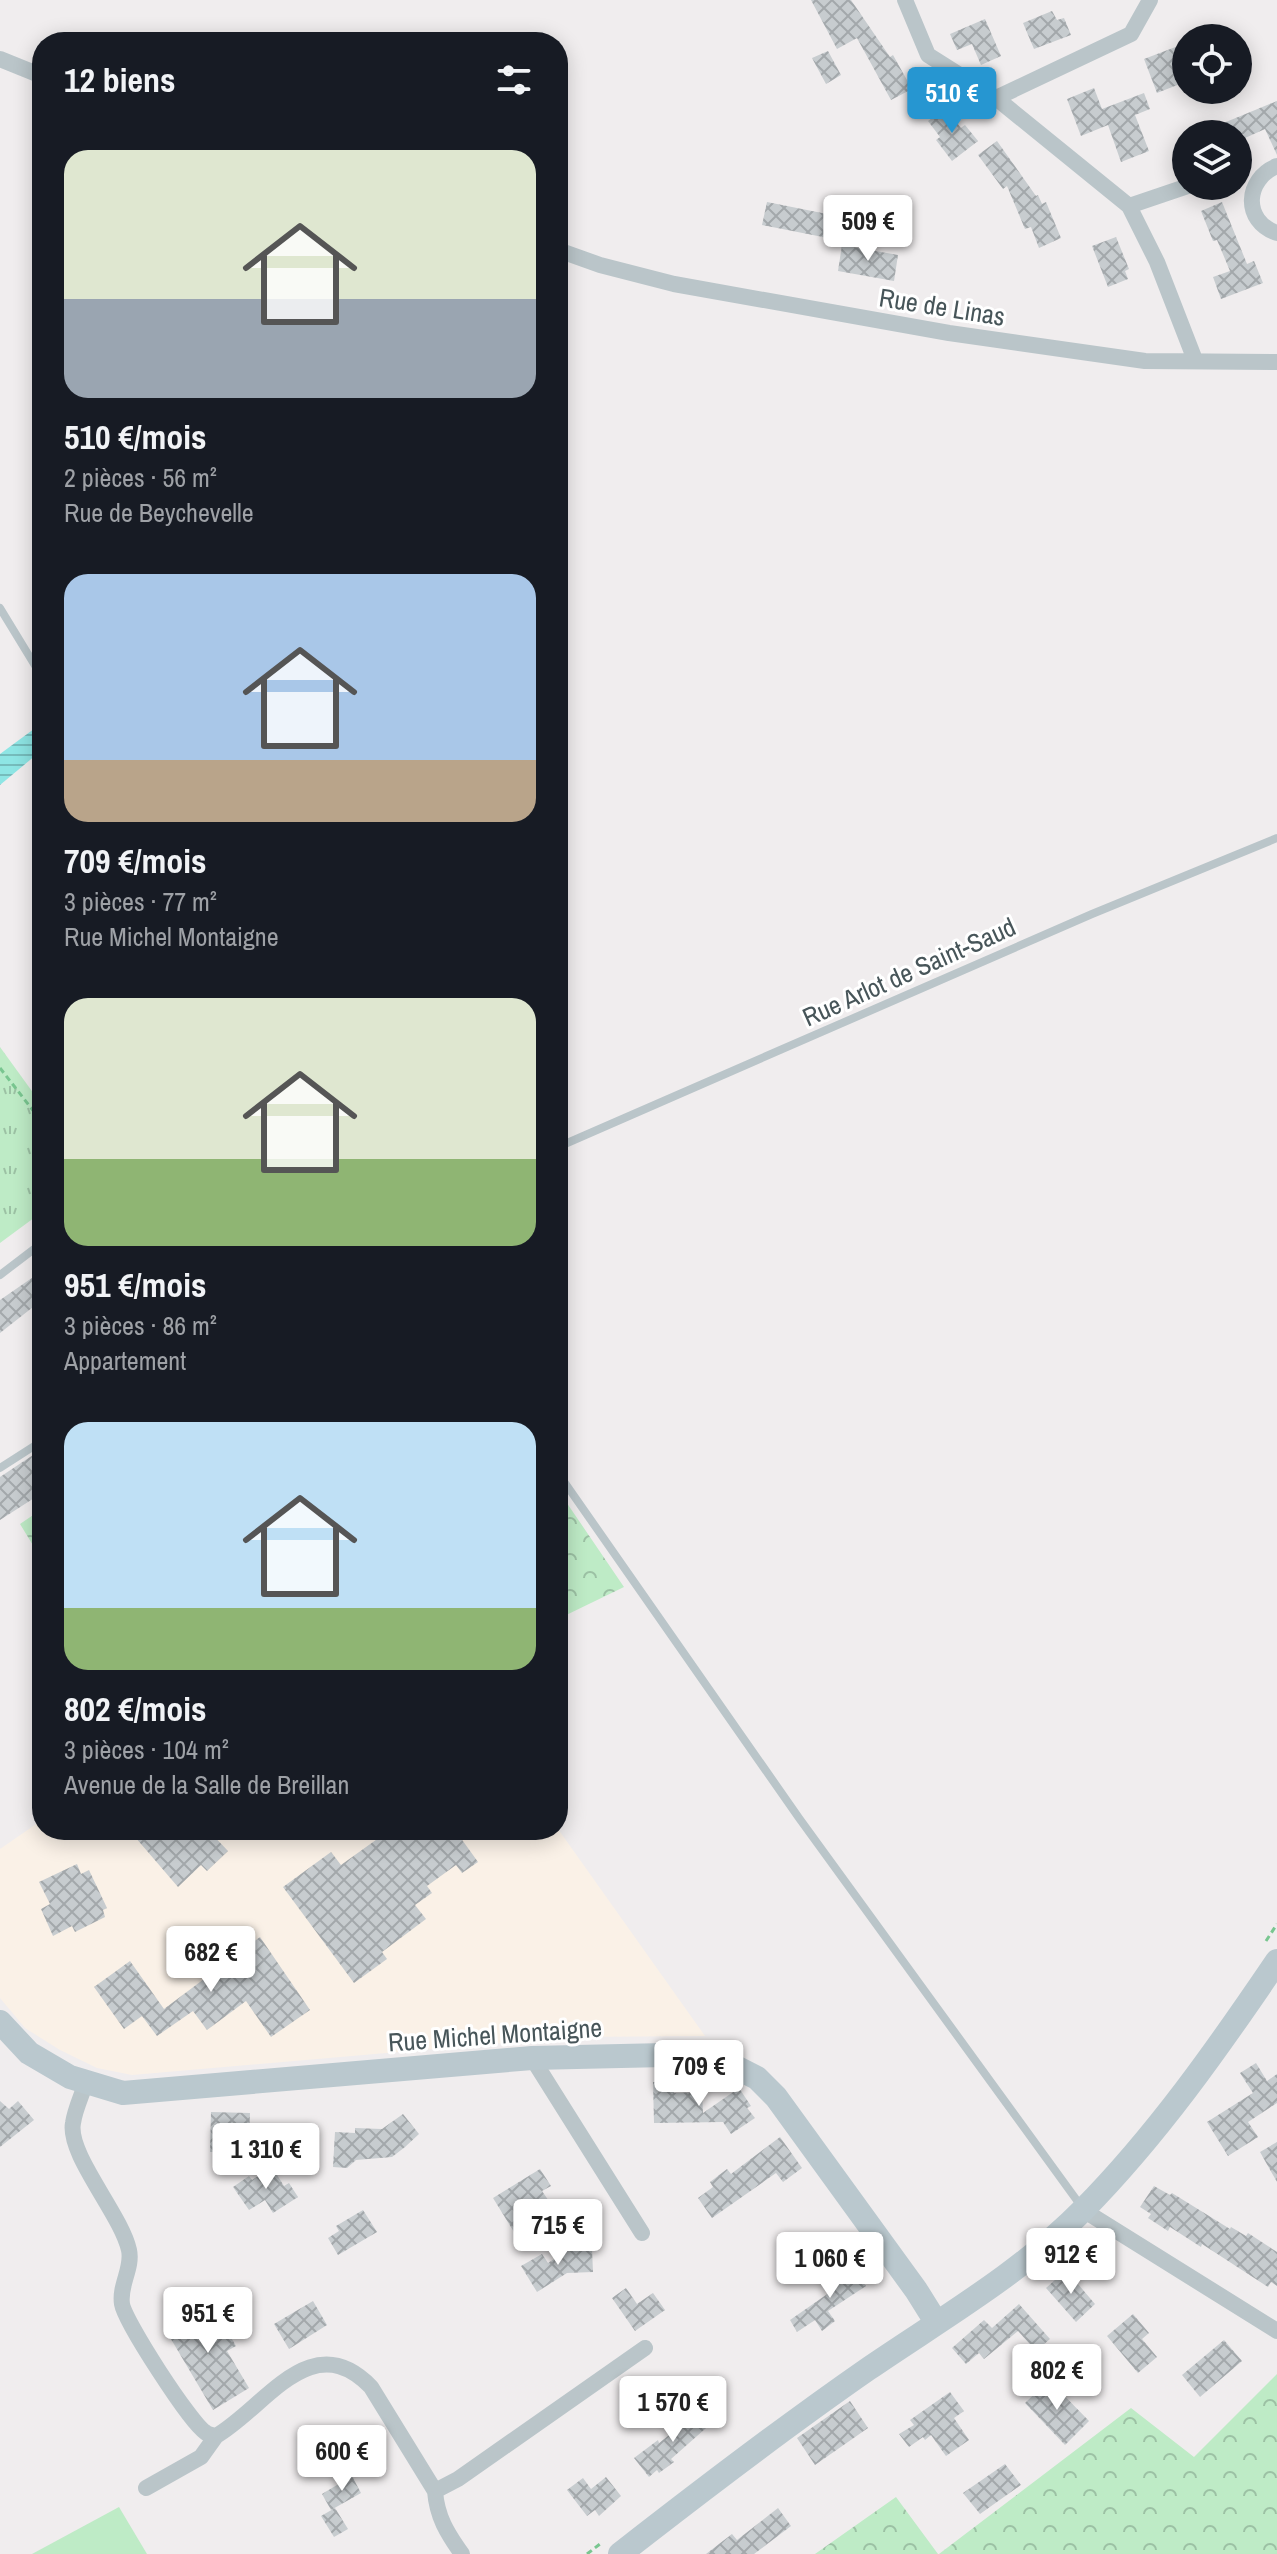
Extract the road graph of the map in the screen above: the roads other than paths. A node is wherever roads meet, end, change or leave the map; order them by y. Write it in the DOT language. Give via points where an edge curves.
graph roads {
  1 [pos="905,0"];
  2 [pos="1150,0"];
  3 [pos="0,59"];
  4 [pos="32,72"];
  5 [pos="996,98"];
  6 [pos="1277,166"];
  7 [pos="1252,178"];
  8 [pos="1258,178"];
  9 [pos="1172,191"];
  10 [pos="1129,206"];
  11 [pos="1277,233"];
  12 [pos="568,254"];
  13 [pos="1195,360"];
  14 [pos="1277,362"];
  15 [pos="0,608"];
  16 [pos="32,661"];
  17 [pos="1277,838"];
  18 [pos="568,1143"];
  19 [pos="32,1251"];
  20 [pos="0,1275"];
  21 [pos="32,1447"];
  22 [pos="0,1468"];
  23 [pos="568,1487"];
  24 [pos="1271,1951"];
  25 [pos="0,2022"];
  26 [pos="532,2058"];
  27 [pos="86,2082"];
  28 [pos="1083,2210"];
  29 [pos="642,2233"];
  30 [pos="936,2322"];
  31 [pos="1277,2331"];
  32 [pos="645,2348"];
  33 [pos="216,2436"];
  34 [pos="146,2488"];
  35 [pos="435,2491"];
  36 [pos="462,2554"];
  37 [pos="620,2554"];
  1 -- 5 [label="street" via="928,55"];
  2 -- 5 [label="street" via="1131,34"];
  3 -- 4 [label="street"];
  5 -- 10 [label="street"];
  6 -- 8 [label="street"];
  7 -- 8 [label="street"];
  8 -- 11 [label="street" via="1252,209 1264,227"];
  9 -- 10 [label="street"];
  10 -- 13 [label="street"];
  12 -- 13 [label="street, Rue de Linas" via="674,284 831,314 1131,359"];
  13 -- 14 [label="street, Rue de Linas"];
  15 -- 16 [label="lane"];
  17 -- 18 [label="lane, Rue Arlot de Saint-Saud"];
  19 -- 20 [label="lane"];
  21 -- 22 [label="lane"];
  23 -- 28 [label="lane" via="817,1844"];
  24 -- 28 [label="street" via="1207,2063"];
  25 -- 27 [label="street, Rue Michel Montaigne" via="29,2053"];
  26 -- 27 [label="street, Rue Michel Montaigne" via="123,2093"];
  26 -- 29 [label="street"];
  26 -- 30 [label="street, Rue Michel Montaigne" via="710,2054 757,2078"];
  27 -- 33 [label="street" via="72,2125 75,2145 124,2233 130,2254 122,2307 187,2410 205,2432"];
  28 -- 30 [label="street" via="1018,2266"];
  28 -- 31 [label="street"];
  30 -- 37 [label="street" via="783,2428"];
  32 -- 35 [label="street"];
  33 -- 34 [label="street" via="201,2457"];
  33 -- 35 [label="street" via="236,2425 281,2381 300,2370 337,2365 357,2372 371,2387"];
  35 -- 36 [label="street" via="442,2526"];
}
